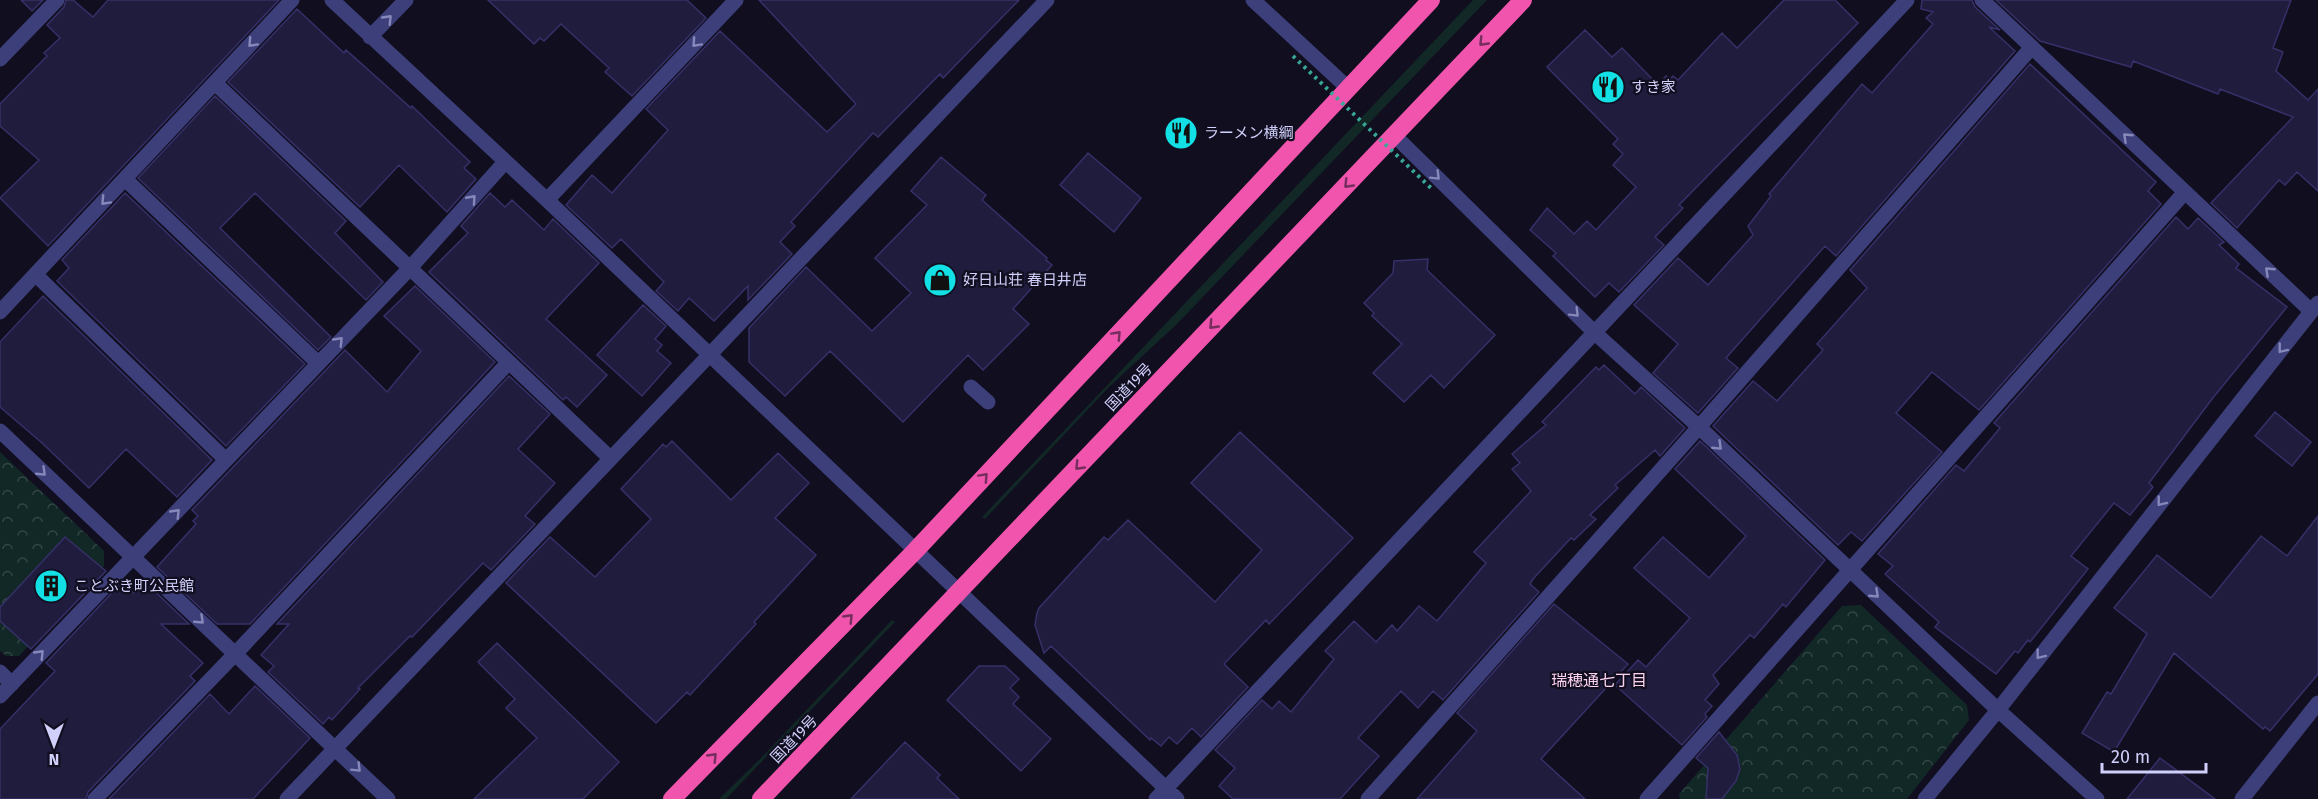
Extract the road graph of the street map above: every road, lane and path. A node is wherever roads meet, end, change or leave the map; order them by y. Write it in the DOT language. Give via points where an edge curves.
graph roads {
  1 [pos="57,0"];
  2 [pos="292,0"];
  3 [pos="332,0"];
  4 [pos="406,0"];
  5 [pos="736,0"];
  6 [pos="1047,0"];
  7 [pos="1253,0"];
  8 [pos="1431,0"];
  9 [pos="1523,0"];
  10 [pos="1907,0"];
  11 [pos="1982,0"];
  12 [pos="370,37"];
  13 [pos="2032,47"];
  14 [pos="1293,56"];
  15 [pos="0,59"];
  16 [pos="215,83"];
  17 [pos="1348,88"];
  18 [pos="1394,135"];
  19 [pos="505,162"];
  20 [pos="125,179"];
  21 [pos="1432,189"];
  22 [pos="2185,192"];
  23 [pos="547,200"];
  24 [pos="410,268"];
  25 [pos="36,275"];
  26 [pos="2314,307"];
  27 [pos="0,312"];
  28 [pos="1595,333"];
  29 [pos="709,355"];
  30 [pos="509,362"];
  31 [pos="318,363"];
  32 [pos="970,387"];
  33 [pos="987,402"];
  34 [pos="1699,427"];
  35 [pos="0,431"];
  36 [pos="610,458"];
  37 [pos="226,460"];
  38 [pos="915,551"];
  39 [pos="133,559"];
  40 [pos="1850,572"];
  41 [pos="959,592"];
  42 [pos="236,653"];
  43 [pos="0,672"];
  44 [pos="12,684"];
  45 [pos="0,696"];
  46 [pos="2318,703"];
  47 [pos="1998,710"];
  48 [pos="336,747"];
  49 [pos="1166,796"];
  50 [pos="1649,798"];
  51 [pos="95,799"];
  52 [pos="287,799"];
  53 [pos="388,799"];
  54 [pos="672,799"];
  55 [pos="761,799"];
  56 [pos="1368,799"];
  57 [pos="1925,799"];
  58 [pos="2097,799"];
  59 [pos="2242,799"];
  1 -- 15 [label="street"];
  2 -- 16 [label="street, one-way"];
  3 -- 12 [label="street"];
  12 -- 4 [label="street, one-way"];
  5 -- 23 [label="street, one-way"];
  6 -- 29 [label="street"];
  7 -- 17 [label="street"];
  8 -- 17 [label="highway"];
  9 -- 18 [label="highway, 国道19号, one-way"];
  10 -- 28 [label="street"];
  11 -- 13 [label="street"];
  12 -- 19 [label="street"];
  22 -- 13 [label="street, one-way"];
  13 -- 34 [label="street"];
  14 -- 21 [label="path, bridge"];
  16 -- 20 [label="street"];
  16 -- 24 [label="street"];
  38 -- 17 [label="highway, one-way"];
  18 -- 28 [label="street, one-way"];
  18 -- 41 [label="highway, 国道19号, one-way"];
  19 -- 23 [label="street"];
  24 -- 19 [label="street, one-way"];
  20 -- 25 [label="street, one-way"];
  20 -- 31 [label="street"];
  26 -- 22 [label="street, one-way"];
  22 -- 40 [label="street"];
  23 -- 29 [label="street"];
  24 -- 30 [label="street"];
  31 -- 24 [label="street, one-way"];
  25 -- 27 [label="street"];
  25 -- 37 [label="street"];
  26 -- 47 [label="street, one-way"];
  28 -- 34 [label="street"];
  28 -- 49 [label="street"];
  29 -- 36 [label="street"];
  29 -- 38 [label="street"];
  30 -- 36 [label="street"];
  30 -- 42 [label="street"];
  31 -- 37 [label="street"];
  32 -- 33 [label="street"];
  34 -- 40 [label="street, one-way"];
  34 -- 56 [label="street"];
  35 -- 39 [label="street, one-way"];
  36 -- 48 [label="street"];
  39 -- 37 [label="street, one-way"];
  38 -- 41 [label="street"];
  54 -- 38 [label="highway, one-way"];
  39 -- 42 [label="street, one-way"];
  44 -- 39 [label="street, one-way"];
  40 -- 47 [label="street, one-way"];
  40 -- 50 [label="street"];
  41 -- 49 [label="street"];
  41 -- 55 [label="highway, 国道19号"];
  42 -- 48 [label="street"];
  42 -- 51 [label="street"];
  43 -- 44 [label="street"];
  44 -- 45 [label="street"];
  46 -- 59 [label="street"];
  47 -- 57 [label="street"];
  47 -- 58 [label="street"];
  48 -- 52 [label="street"];
  48 -- 53 [label="street, one-way"];
}
